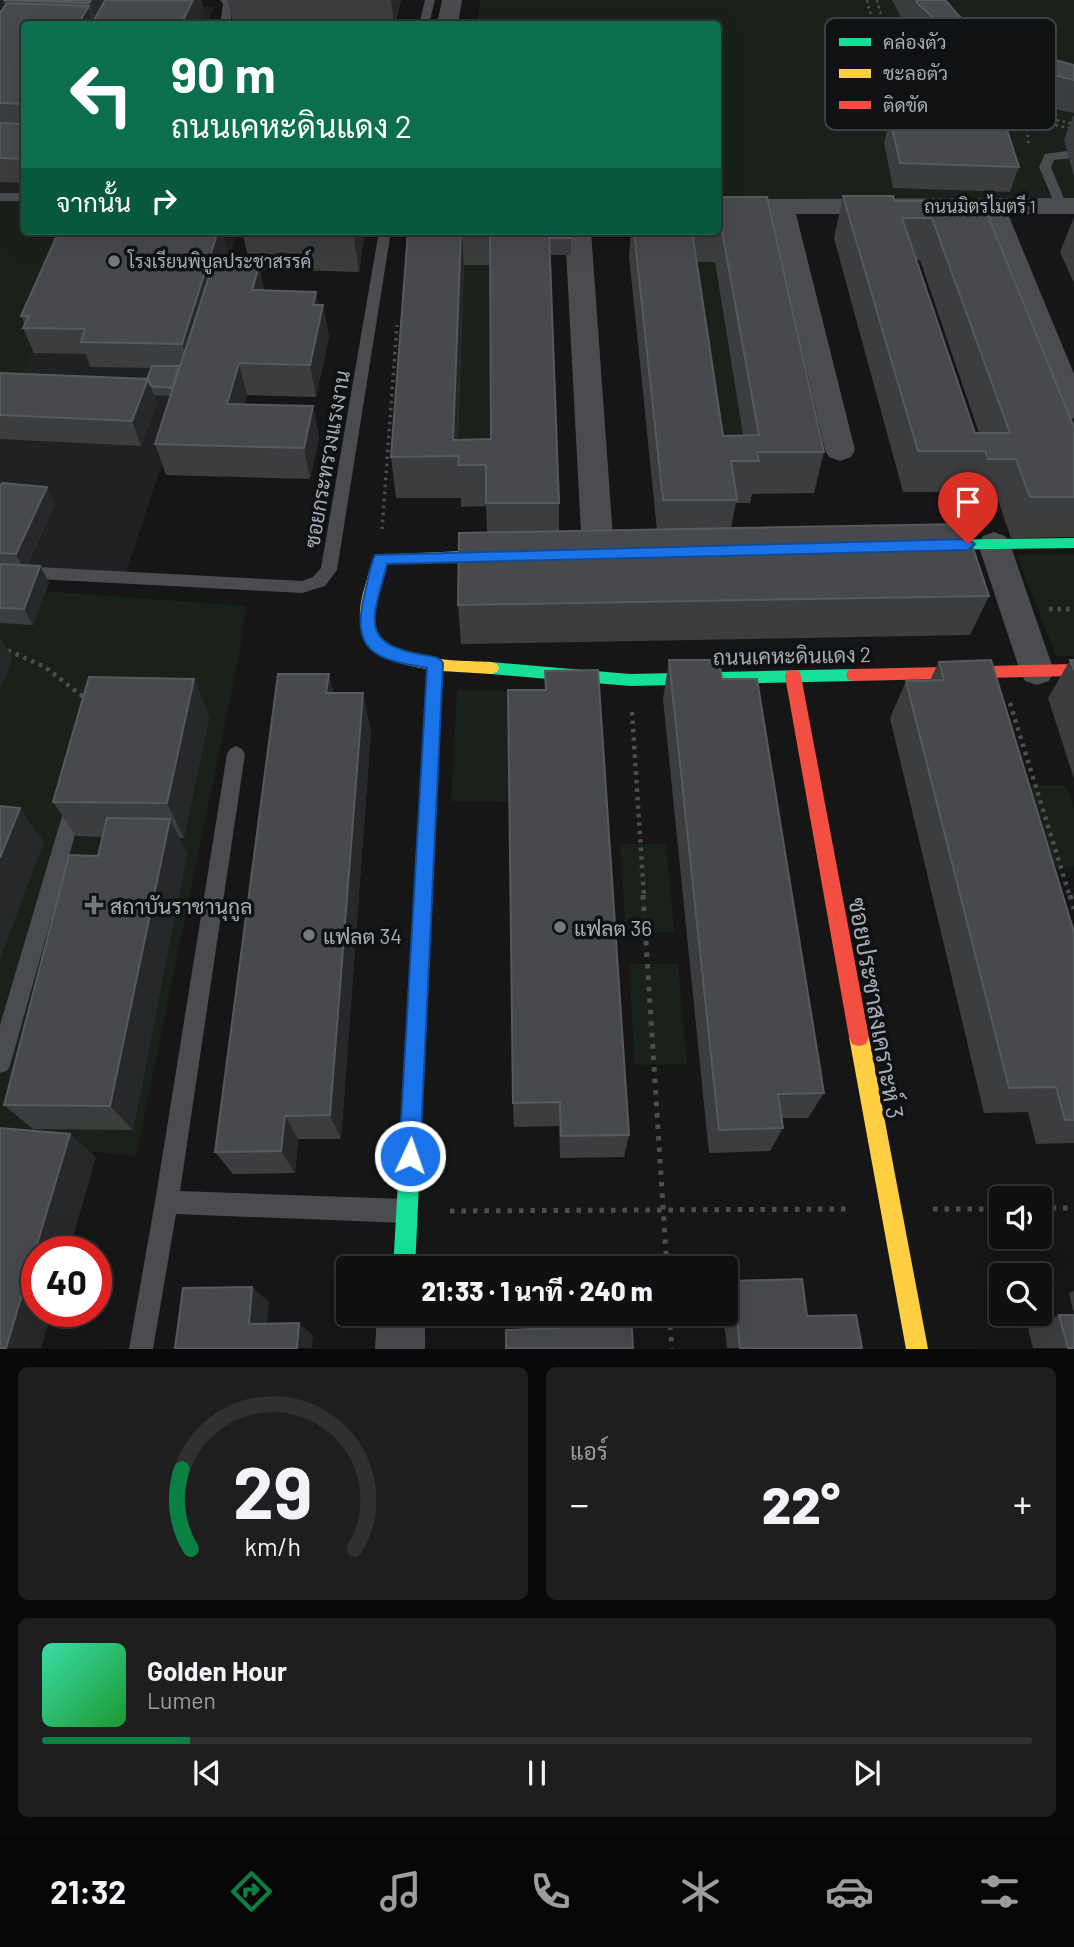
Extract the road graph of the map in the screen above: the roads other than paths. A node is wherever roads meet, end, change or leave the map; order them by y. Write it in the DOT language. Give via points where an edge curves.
graph roads {
  1 [pos="225,0"];
  2 [pos="430,0"];
  3 [pos="452,0"];
  4 [pos="225,21"];
  5 [pos="425,21"];
  6 [pos="448,21"];
  7 [pos="1074,154"];
  8 [pos="0,197"];
  9 [pos="20,197"];
  10 [pos="992,206"];
  11 [pos="1068,206"];
  12 [pos="721,207"];
  13 [pos="782,207"];
  14 [pos="384,235"];
  15 [pos="578,235"];
  16 [pos="1074,409"];
  17 [pos="840,450"];
  18 [pos="1074,543"];
  19 [pos="994,544"];
  20 [pos="898,546"];
  21 [pos="598,551"];
  22 [pos="530,554"];
  23 [pos="0,571"];
  24 [pos="435,663"];
  25 [pos="1074,670"];
  26 [pos="1037,671"];
  27 [pos="793,676"];
  28 [pos="236,754"];
  29 [pos="80,784"];
  30 [pos="0,1062"];
  31 [pos="167,1202"];
  32 [pos="407,1211"];
  33 [pos="405,1256"];
  34 [pos="401,1326"];
  35 [pos="141,1349"];
  36 [pos="400,1349"];
  37 [pos="917,1349"];
  1 -- 4 [label="lane"];
  2 -- 5 [label="lane"];
  3 -- 6 [label="street"];
  7 -- 11 [label="lane" via="1049,158 1045,167"];
  8 -- 9 [label="lane"];
  10 -- 11 [label="street, ถนนมิตรไมตรี 1"];
  10 -- 13 [label="street, ถนนมิตรไมตรี 1"];
  10 -- 16 [label="street"];
  12 -- 13 [label="street, ถนนมิตรไมตรี 1"];
  13 -- 17 [label="street"];
  14 -- 23 [label="lane, ซอยกระทรวงแรงงาน" via="329,570 318,582 302,587"];
  15 -- 21 [label="street"];
  18 -- 19 [label="street"];
  19 -- 20 [label="street"];
  19 -- 26 [label="street"];
  22 -- 24 [label="street, ถนนเคหะดินแดง 2" via="380,559 365,621 370,637 390,656"];
  24 -- 27 [label="street, ถนนเคหะดินแดง 2" via="630,680"];
  24 -- 32 [label="street"];
  25 -- 26 [label="street, ถนนเคหะดินแดง 2"];
  26 -- 27 [label="street, ถนนเคหะดินแดง 2"];
  27 -- 37 [label="street, ซอยประชาสงเคราะห์ 3"];
  28 -- 31 [label="lane"];
  29 -- 30 [label="lane"];
  31 -- 32 [label="lane"];
  31 -- 35 [label="lane"];
  32 -- 33 [label="street"];
  34 -- 36 [label="street"];
}
